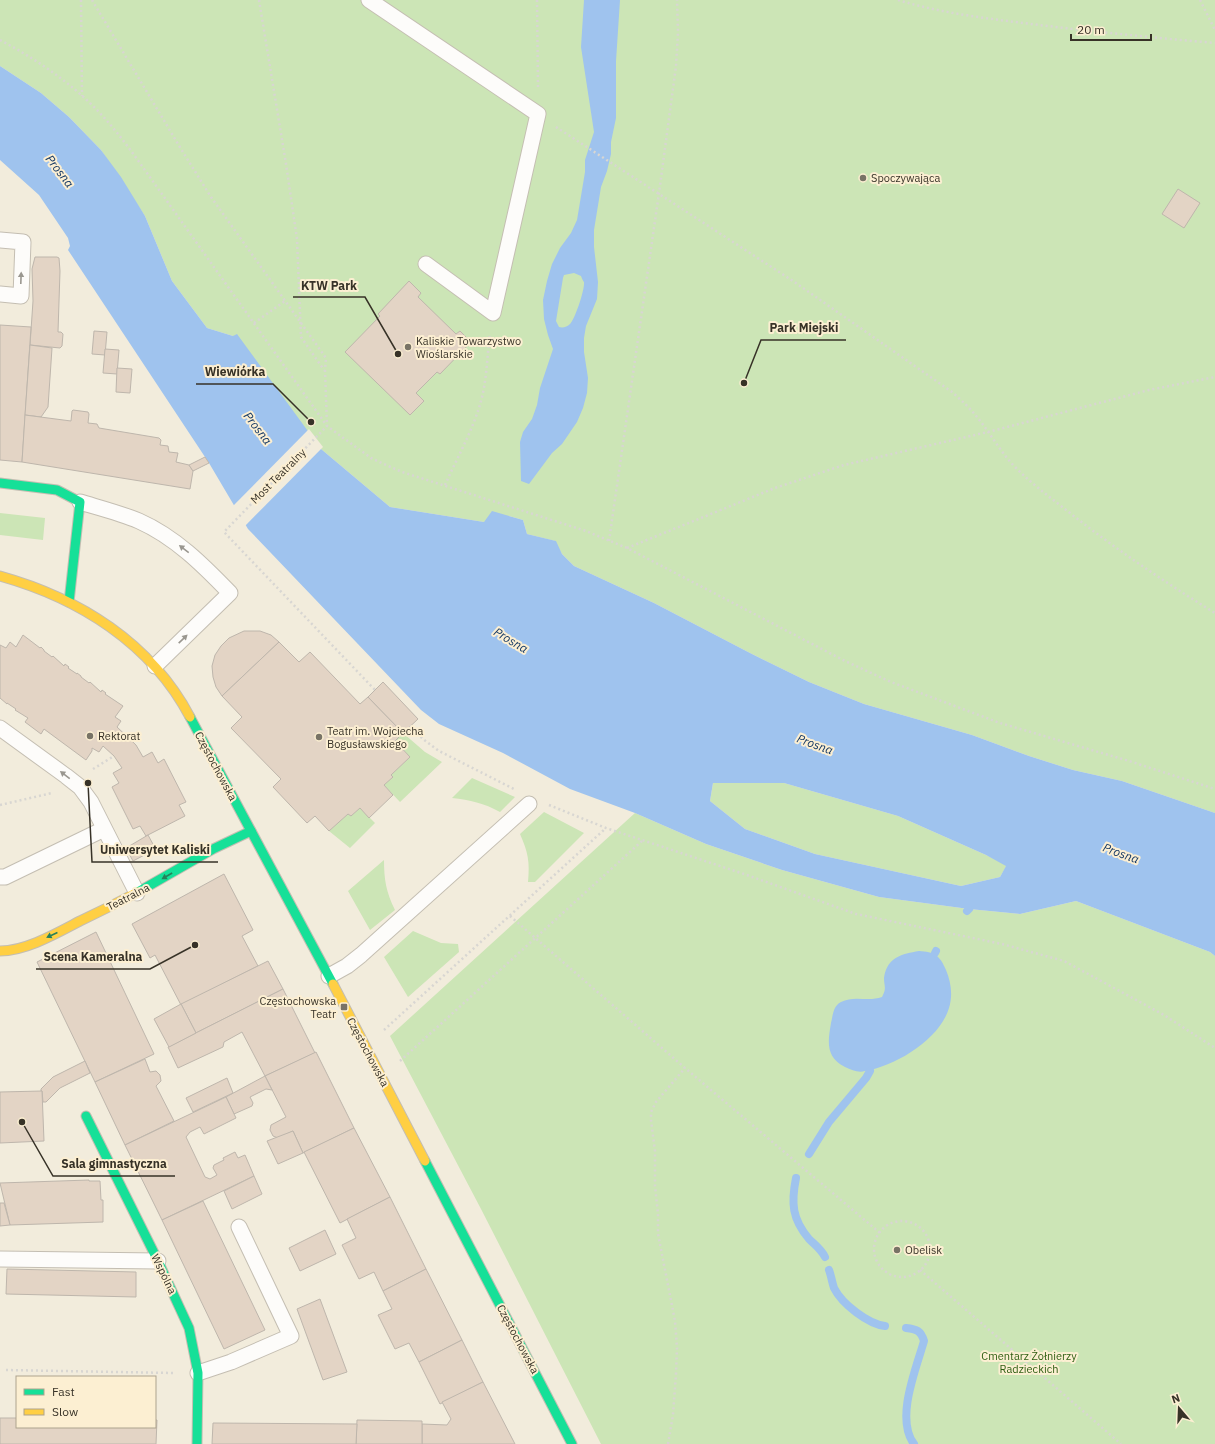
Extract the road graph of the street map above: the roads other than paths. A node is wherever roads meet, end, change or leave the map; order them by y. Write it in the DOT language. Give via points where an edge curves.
graph roads {
  1 [pos="369,0"];
  2 [pos="0,240"];
  3 [pos="426,264"];
  4 [pos="0,294"];
  5 [pos="0,483"];
  6 [pos="80,502"];
  7 [pos="0,576"];
  8 [pos="70,602"];
  9 [pos="155,666"];
  10 [pos="0,728"];
  11 [pos="525,798"];
  12 [pos="104,829"];
  13 [pos="251,831"];
  14 [pos="0,877"];
  15 [pos="137,894"];
  16 [pos="0,951"];
  17 [pos="328,976"];
  18 [pos="86,1116"];
  19 [pos="239,1227"];
  20 [pos="0,1259"];
  21 [pos="158,1261"];
  22 [pos="198,1373"];
  23 [pos="197,1444"];
  24 [pos="572,1444"];
  1 -- 3 [label="lane" via="538,114 493,313"];
  4 -- 2 [label="lane, one-way" via="21,296 22,242"];
  5 -- 6 [label="street" via="57,490"];
  6 -- 8 [label="street"];
  9 -- 6 [label="lane, one-way" via="230,593 184,549 161,533 140,522"];
  7 -- 8 [label="street, Częstochowska" via="39,588"];
  8 -- 9 [label="street, Częstochowska" via="131,643"];
  9 -- 13 [label="street, Częstochowska" via="187,712"];
  12 -- 10 [label="lane, one-way" via="80,787"];
  11 -- 17 [label="lane" via="361,955"];
  12 -- 14 [label="lane" via="6,877"];
  12 -- 15 [label="lane"];
  13 -- 15 [label="street, Teatralna, one-way" via="213,849"];
  13 -- 17 [label="street, Częstochowska"];
  15 -- 16 [label="street, Teatralna, one-way" via="28,945"];
  17 -- 24 [label="street, Częstochowska"];
  18 -- 21 [label="street, Wspólna"];
  19 -- 22 [label="lane" via="291,1336"];
  20 -- 21 [label="lane"];
  21 -- 22 [label="street, Wspólna" via="189,1328"];
  22 -- 23 [label="street, Wspólna"];
}
